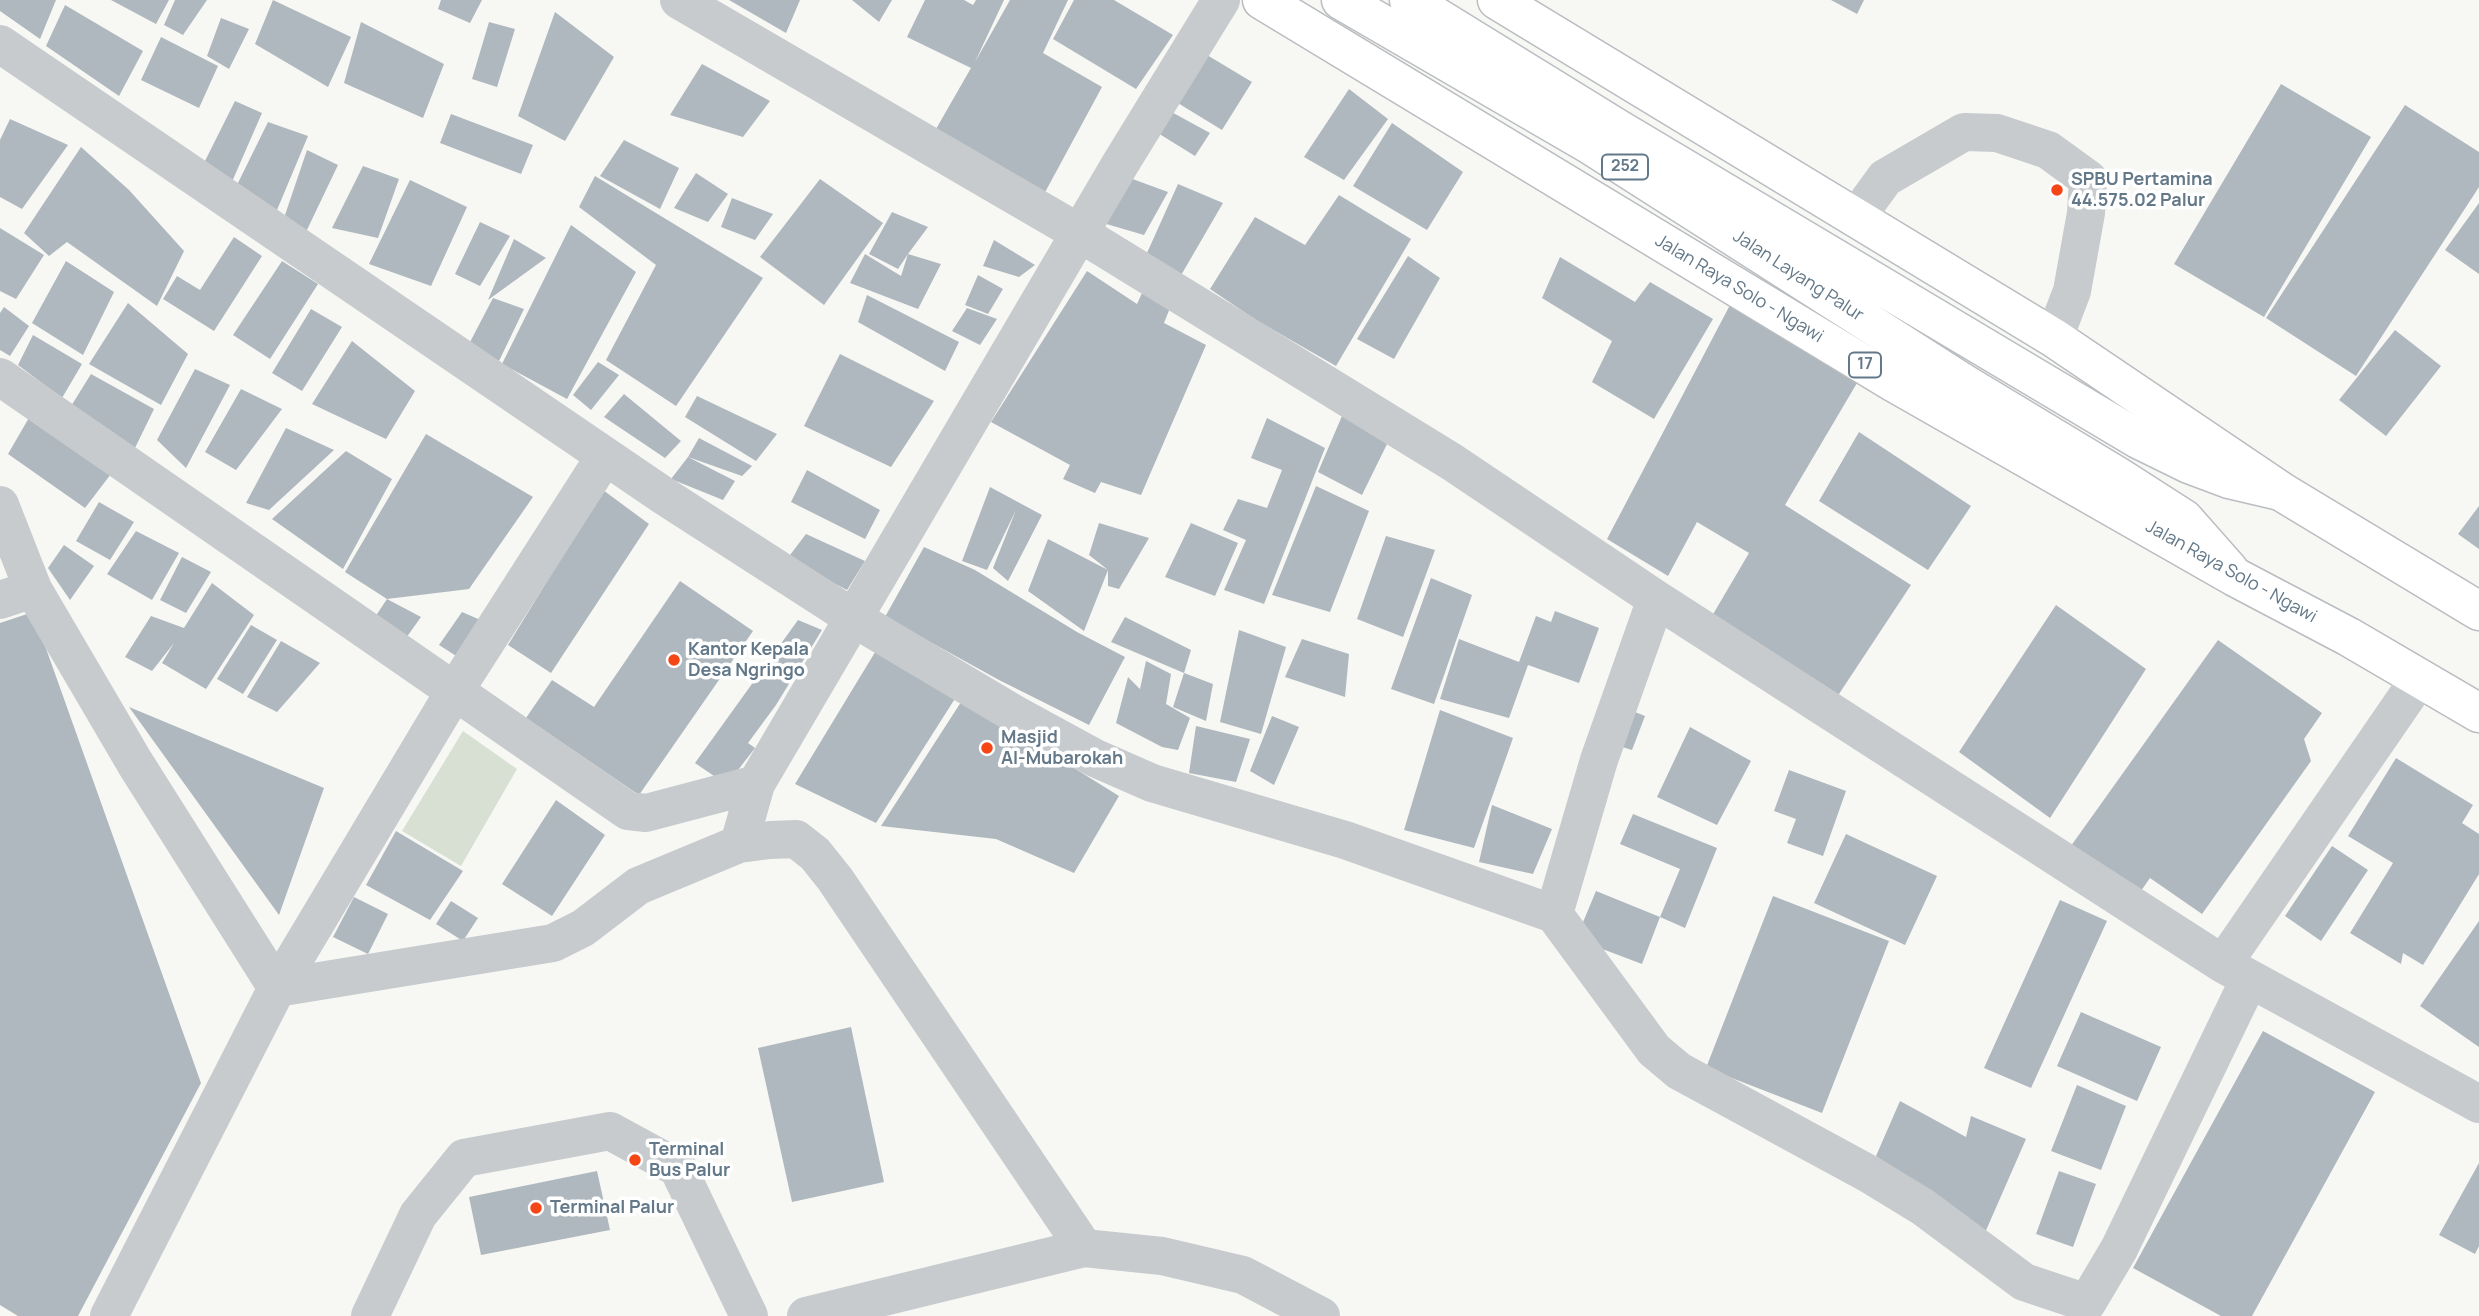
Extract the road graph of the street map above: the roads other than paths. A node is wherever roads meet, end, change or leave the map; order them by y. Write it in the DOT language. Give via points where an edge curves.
graph roads {
  1 [pos="679,0"];
  2 [pos="1221,0"];
  3 [pos="1262,0"];
  4 [pos="1341,0"];
  5 [pos="1409,0"];
  6 [pos="1497,0"];
  7 [pos="0,44"];
  8 [pos="1856,218"];
  9 [pos="1081,234"];
  10 [pos="2054,338"];
  11 [pos="1903,344"];
  12 [pos="0,377"];
  13 [pos="605,456"];
  14 [pos="2282,492"];
  15 [pos="0,505"];
  16 [pos="2235,577"];
  17 [pos="16,595"];
  18 [pos="1656,599"];
  19 [pos="2479,611"];
  20 [pos="855,619"];
  21 [pos="2418,679"];
  22 [pos="454,692"];
  23 [pos="2479,713"];
  24 [pos="757,784"];
  25 [pos="739,844"];
  26 [pos="1555,914"];
  27 [pos="2236,972"];
  28 [pos="277,988"];
  29 [pos="2479,1104"];
  30 [pos="1084,1248"];
  31 [pos="109,1316"];
  32 [pos="370,1316"];
  33 [pos="749,1316"];
  34 [pos="806,1316"];
  35 [pos="1321,1316"];
  1 -- 9 [label="street"];
  2 -- 9 [label="street"];
  3 -- 16 [label="main road, Jalan Raya Solo - Ngawi / 17" via="1893,382"];
  4 -- 11 [label="main road, Jalan Layang Palur / 252" via="1589,144"];
  5 -- 14 [label="main road, Jalan Layang Palur / 252" via="2138,439 2229,479"];
  6 -- 8 [label="main road"];
  7 -- 13 [label="street"];
  8 -- 10 [label="main road"];
  8 -- 10 [label="street" via="1885,178 1964,132 1997,132 2048,150 2088,179 2072,291"];
  9 -- 18 [label="street" via="1452,463"];
  9 -- 20 [label="street"];
  10 -- 14 [label="main road"];
  11 -- 16 [label="main road, Jalan Layang Palur / 17" via="2184,519"];
  12 -- 22 [label="street"];
  13 -- 20 [label="street"];
  13 -- 22 [label="street"];
  14 -- 19 [label="main road"];
  15 -- 17 [label="street"];
  16 -- 21 [label="main road, Jalan Raya Solo - Ngawi / 17" via="2349,636"];
  17 -- 28 [label="street" via="135,763"];
  18 -- 26 [label="street" via="1599,760"];
  18 -- 27 [label="street"];
  20 -- 24 [label="street"];
  20 -- 26 [label="street" via="1018,716 1152,783 1345,840"];
  21 -- 23 [label="main road, Jalan Raya Solo - Ngawi / 17"];
  21 -- 27 [label="street"];
  22 -- 24 [label="street" via="628,811 646,813"];
  22 -- 28 [label="street"];
  24 -- 25 [label="street"];
  25 -- 28 [label="street" via="638,886 583,928 553,943"];
  25 -- 30 [label="street" via="796,839 815,854"];
  26 -- 27 [label="street" via="1654,1050 1679,1071 1913,1200 2024,1282 2087,1303 2119,1249"];
  27 -- 29 [label="street"];
  28 -- 31 [label="street"];
  30 -- 34 [label="street"];
  30 -- 35 [label="street" via="1162,1256 1243,1275"];
  32 -- 33 [label="street" via="418,1215 464,1158 610,1131 678,1168"];
}
